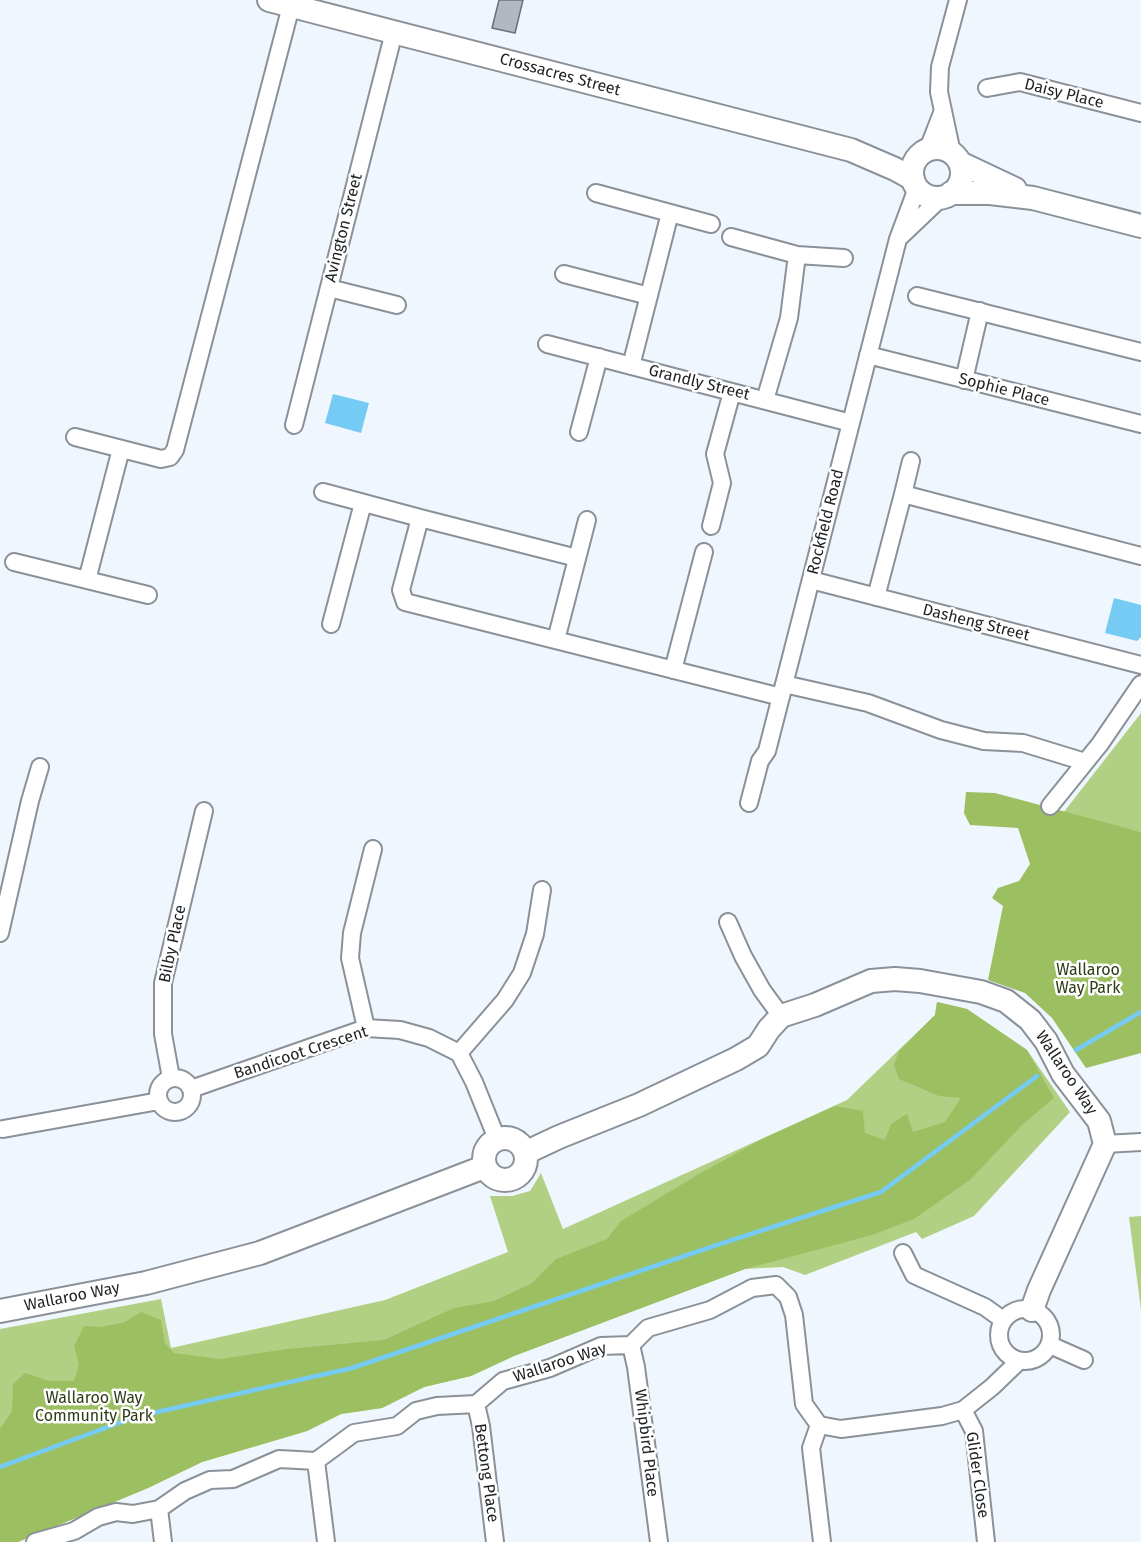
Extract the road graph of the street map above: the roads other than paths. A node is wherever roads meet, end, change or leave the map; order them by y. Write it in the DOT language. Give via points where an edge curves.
graph roads {
  1 [pos="268,0"];
  2 [pos="958,0"];
  3 [pos="291,6"];
  4 [pos="394,32"];
  5 [pos="987,88"];
  6 [pos="942,113"];
  7 [pos="1141,113"];
  8 [pos="851,150"];
  9 [pos="924,151"];
  10 [pos="956,158"];
  11 [pos="915,183"];
  12 [pos="596,193"];
  13 [pos="947,195"];
  14 [pos="1033,198"];
  15 [pos="670,213"];
  16 [pos="711,224"];
  17 [pos="1141,226"];
  18 [pos="731,237"];
  19 [pos="898,239"];
  20 [pos="797,255"];
  21 [pos="844,258"];
  22 [pos="564,274"];
  23 [pos="329,288"];
  24 [pos="649,296"];
  25 [pos="917,296"];
  26 [pos="397,305"];
  27 [pos="980,311"];
  28 [pos="547,344"];
  29 [pos="1141,352"];
  30 [pos="868,355"];
  31 [pos="599,357"];
  32 [pos="631,366"];
  33 [pos="964,380"];
  34 [pos="732,392"];
  35 [pos="765,400"];
  36 [pos="851,423"];
  37 [pos="294,424"];
  38 [pos="1141,424"];
  39 [pos="579,432"];
  40 [pos="75,437"];
  41 [pos="121,448"];
  42 [pos="911,461"];
  43 [pos="323,492"];
  44 [pos="903,494"];
  45 [pos="363,503"];
  46 [pos="420,518"];
  47 [pos="587,520"];
  48 [pos="711,526"];
  49 [pos="704,552"];
  50 [pos="1141,556"];
  51 [pos="577,558"];
  52 [pos="14,562"];
  53 [pos="87,580"];
  54 [pos="811,580"];
  55 [pos="148,596"];
  56 [pos="876,597"];
  57 [pos="331,624"];
  58 [pos="556,640"];
  59 [pos="1141,665"];
  60 [pos="673,670"];
  61 [pos="1141,684"];
  62 [pos="782,691"];
  63 [pos="1085,762"];
  64 [pos="40,767"];
  65 [pos="749,803"];
  66 [pos="1050,806"];
  67 [pos="204,811"];
  68 [pos="373,849"];
  69 [pos="542,890"];
  70 [pos="728,922"];
  71 [pos="0,933"];
  72 [pos="781,1016"];
  73 [pos="366,1028"];
  74 [pos="459,1053"];
  75 [pos="171,1078"];
  76 [pos="191,1089"];
  77 [pos="159,1101"];
  78 [pos="1,1130"];
  79 [pos="497,1139"];
  80 [pos="1141,1142"];
  81 [pos="1105,1144"];
  82 [pos="525,1153"];
  83 [pos="484,1167"];
  84 [pos="903,1253"];
  85 [pos="1032,1310"];
  86 [pos="0,1311"];
  87 [pos="1003,1320"];
  88 [pos="631,1345"];
  89 [pos="1050,1345"];
  90 [pos="1084,1360"];
  91 [pos="1019,1361"];
  92 [pos="476,1404"];
  93 [pos="963,1410"];
  94 [pos="819,1425"];
  95 [pos="316,1461"];
  96 [pos="159,1509"];
  97 [pos="36,1542"];
  98 [pos="163,1542"];
  99 [pos="326,1542"];
  100 [pos="495,1542"];
  101 [pos="659,1542"];
  102 [pos="822,1542"];
  103 [pos="986,1542"];
  1 -- 3 [label="street, Crossacres Street"];
  2 -- 6 [label="street" via="940,66"];
  3 -- 4 [label="street, Crossacres Street"];
  3 -- 41 [label="street" via="176,450 161,459"];
  4 -- 8 [label="street, Crossacres Street"];
  4 -- 23 [label="street, Avington Street"];
  5 -- 7 [label="street, Daisy Place" via="1020,82"];
  6 -- 9 [label="street"];
  6 -- 10 [label="street"];
  8 -- 9 [label="street, Crossacres Street"];
  8 -- 11 [label="street, Crossacres Street" via="895,169"];
  9 -- 10 [label="street" via="944,148"];
  9 -- 11 [label="street" via="913,166"];
  10 -- 13 [label="street" via="961,179 958,187"];
  10 -- 14 [label="street"];
  11 -- 13 [label="street" via="928,196"];
  11 -- 19 [label="street, Rockfield Road"];
  12 -- 15 [label="street"];
  13 -- 14 [label="street" via="990,192"];
  13 -- 19 [label="street"];
  14 -- 17 [label="street"];
  15 -- 16 [label="street"];
  15 -- 24 [label="street"];
  18 -- 20 [label="street"];
  19 -- 30 [label="street, Rockfield Road"];
  20 -- 21 [label="street"];
  20 -- 35 [label="street" via="789,318"];
  22 -- 24 [label="street"];
  23 -- 26 [label="street"];
  23 -- 37 [label="street, Avington Street"];
  24 -- 32 [label="street"];
  25 -- 27 [label="street"];
  27 -- 29 [label="street"];
  27 -- 33 [label="street"];
  28 -- 31 [label="street, Grandly Street"];
  30 -- 33 [label="street, Sophie Place"];
  30 -- 36 [label="street, Rockfield Road"];
  31 -- 32 [label="street, Grandly Street"];
  31 -- 39 [label="street"];
  32 -- 34 [label="street, Grandly Street"];
  33 -- 38 [label="street, Sophie Place"];
  34 -- 35 [label="street, Grandly Street"];
  34 -- 48 [label="street" via="715,454 722,483"];
  35 -- 36 [label="street, Grandly Street"];
  36 -- 54 [label="street, Rockfield Road"];
  40 -- 41 [label="street"];
  41 -- 53 [label="street"];
  42 -- 44 [label="street"];
  43 -- 45 [label="street"];
  44 -- 50 [label="street"];
  44 -- 56 [label="street"];
  45 -- 46 [label="street"];
  45 -- 57 [label="street"];
  46 -- 51 [label="street"];
  46 -- 58 [label="street" via="401,590 405,602"];
  47 -- 51 [label="street"];
  49 -- 60 [label="street"];
  51 -- 58 [label="street"];
  52 -- 53 [label="street"];
  53 -- 55 [label="street"];
  54 -- 56 [label="street, Dasheng Street"];
  54 -- 62 [label="street, Rockfield Road"];
  56 -- 59 [label="street, Dasheng Street"];
  58 -- 60 [label="street"];
  60 -- 62 [label="street"];
  61 -- 63 [label="street"];
  62 -- 63 [label="street" via="868,703 941,730 984,741 1023,743"];
  62 -- 65 [label="street, Rockfield Road"];
  63 -- 66 [label="street"];
  64 -- 71 [label="street"];
  67 -- 75 [label="street, Bilby Place" via="164,983 163,1027"];
  68 -- 73 [label="street" via="352,933 350,958"];
  69 -- 74 [label="street" via="535,934 522,973 505,1000"];
  70 -- 72 [label="street" via="762,990"];
  72 -- 81 [label="street, Wallaroo Way" via="871,981 920,981 981,992 1006,1001 1030,1020 1046,1041 1063,1074 1100,1120"];
  72 -- 82 [label="street" via="758,1046 736,1059"];
  73 -- 74 [label="street, Bandicoot Crescent" via="400,1030 429,1038"];
  73 -- 76 [label="street, Bandicoot Crescent"];
  74 -- 79 [label="street"];
  75 -- 76 [label="street" via="181,1079"];
  75 -- 77 [label="street" via="158,1089"];
  76 -- 77 [label="street" via="191,1101 178,1112 166,1110"];
  77 -- 78 [label="street"];
  79 -- 82 [label="street" via="511,1139"];
  79 -- 83 [label="street" via="487,1147"];
  80 -- 81 [label="street"];
  81 -- 85 [label="street"];
  82 -- 83 [label="street" via="525,1167 515,1178 494,1178"];
  83 -- 86 [label="street, Wallaroo Way" via="260,1253 146,1283"];
  84 -- 87 [label="street" via="914,1275 985,1307"];
  85 -- 87 [label="street" via="1016,1310"];
  85 -- 89 [label="street" via="1044,1316 1050,1325"];
  87 -- 91 [label="street" via="998,1335 1000,1344 1007,1355"];
  88 -- 92 [label="street, Wallaroo Way" via="601,1346 550,1368 503,1381"];
  88 -- 94 [label="street, Wallaroo Way" via="648,1328 710,1310 752,1288 776,1285 788,1297 794,1316 804,1404"];
  88 -- 101 [label="street, Whipbird Place"];
  89 -- 90 [label="street"];
  89 -- 91 [label="street" via="1036,1359"];
  91 -- 93 [label="street"];
  92 -- 95 [label="street" via="437,1406 416,1412 397,1426 354,1433"];
  92 -- 100 [label="street, Bettong Place"];
  93 -- 94 [label="street" via="840,1429"];
  93 -- 103 [label="street, Glider Close" via="974,1431"];
  94 -- 102 [label="street" via="811,1448"];
  95 -- 96 [label="street" via="279,1460 233,1479 210,1480"];
  95 -- 99 [label="street"];
  96 -- 97 [label="street" via="133,1514 116,1512 74,1531"];
  96 -- 98 [label="street"];
}
